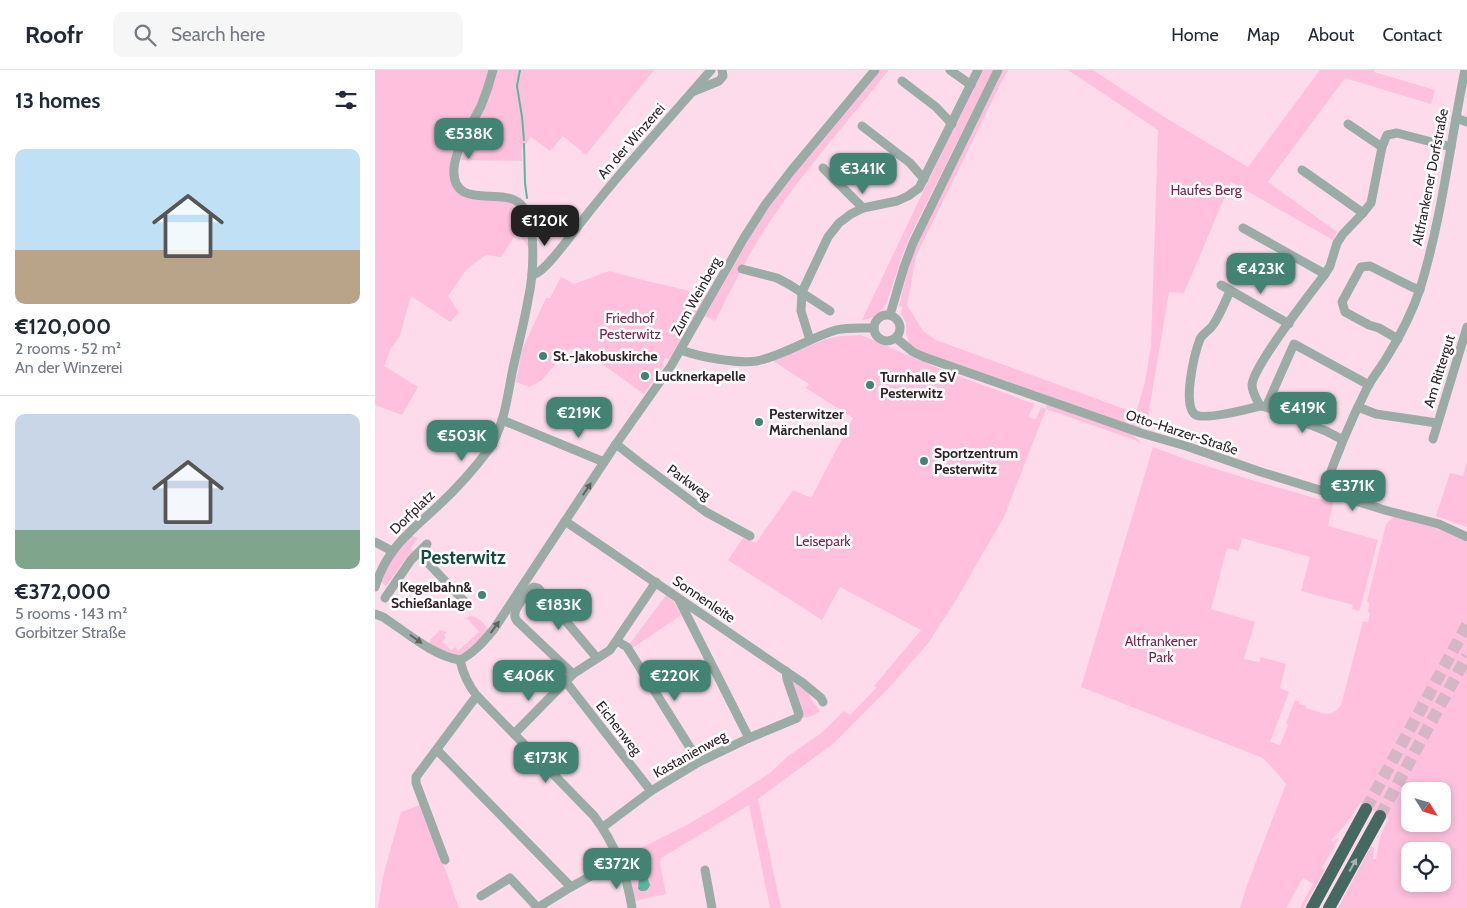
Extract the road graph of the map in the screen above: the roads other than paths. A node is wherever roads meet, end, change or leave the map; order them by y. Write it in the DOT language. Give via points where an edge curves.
graph roads {
  1 [pos="493,70"];
  2 [pos="711,70"];
  3 [pos="722,70"];
  4 [pos="875,70"];
  5 [pos="950,70"];
  6 [pos="978,70"];
  7 [pos="998,70"];
  8 [pos="1465,70"];
  9 [pos="903,81"];
  10 [pos="971,84"];
  11 [pos="692,92"];
  12 [pos="1455,118"];
  13 [pos="1467,122"];
  14 [pos="951,124"];
  15 [pos="1348,124"];
  16 [pos="862,126"];
  17 [pos="1382,146"];
  18 [pos="1451,148"];
  19 [pos="823,168"];
  20 [pos="1302,170"];
  21 [pos="924,179"];
  22 [pos="863,208"];
  23 [pos="1363,213"];
  24 [pos="1243,228"];
  25 [pos="742,268"];
  26 [pos="1325,274"];
  27 [pos="532,275"];
  28 [pos="1221,285"];
  29 [pos="1420,290"];
  30 [pos="1230,291"];
  31 [pos="802,292"];
  32 [pos="830,311"];
  33 [pos="890,315"];
  34 [pos="1289,324"];
  35 [pos="1467,327"];
  36 [pos="874,328"];
  37 [pos="896,338"];
  38 [pos="1397,339"];
  39 [pos="810,340"];
  40 [pos="681,350"];
  41 [pos="1369,384"];
  42 [pos="1263,406"];
  43 [pos="1358,407"];
  44 [pos="502,420"];
  45 [pos="1437,423"];
  46 [pos="1433,439"];
  47 [pos="1343,440"];
  48 [pos="616,444"];
  49 [pos="604,462"];
  50 [pos="1324,491"];
  51 [pos="565,521"];
  52 [pos="750,536"];
  53 [pos="1467,537"];
  54 [pos="375,542"];
  55 [pos="427,544"];
  56 [pos="392,551"];
  57 [pos="437,556"];
  58 [pos="656,582"];
  59 [pos="375,587"];
  60 [pos="385,598"];
  61 [pos="678,598"];
  62 [pos="465,602"];
  63 [pos="375,614"];
  64 [pos="617,640"];
  65 [pos="597,658"];
  66 [pos="460,660"];
  67 [pos="786,672"];
  68 [pos="573,674"];
  69 [pos="567,682"];
  70 [pos="477,696"];
  71 [pos="823,702"];
  72 [pos="514,734"];
  73 [pos="749,738"];
  74 [pos="437,750"];
  75 [pos="699,762"];
  76 [pos="651,791"];
  77 [pos="1366,809"];
  78 [pos="1380,816"];
  79 [pos="603,827"];
  80 [pos="445,860"];
  81 [pos="620,860"];
  82 [pos="705,870"];
  83 [pos="571,887"];
  84 [pos="481,896"];
  85 [pos="538,908"];
  86 [pos="632,908"];
  87 [pos="713,908"];
  88 [pos="1312,908"];
  89 [pos="1329,908"];
  1 -- 27 [label="street" via="486,94 456,160 455,179 470,195 505,196 522,205 532,235"];
  2 -- 11 [label="street, An der Winzerei"];
  3 -- 11 [label="street, An der Winzerei" via="723,76 719,81"];
  4 -- 40 [label="street, Zum Weinberg" via="765,205"];
  5 -- 10 [label="street"];
  6 -- 10 [label="street"];
  7 -- 33 [label="street" via="913,242"];
  8 -- 12 [label="street, Altfrankener Dorfstraße"];
  9 -- 14 [label="street" via="936,107"];
  10 -- 14 [label="street"];
  11 -- 27 [label="street, An der Winzerei" via="619,174 541,271"];
  12 -- 13 [label="street"];
  12 -- 18 [label="street, Altfrankener Dorfstraße"];
  14 -- 21 [label="street"];
  15 -- 17 [label="street"];
  16 -- 21 [label="street" via="910,163"];
  17 -- 18 [label="street" via="1387,135 1397,133"];
  17 -- 23 [label="street" via="1371,203"];
  18 -- 29 [label="street, Altfrankener Dorfstraße" via="1436,230"];
  19 -- 22 [label="street"];
  20 -- 23 [label="street"];
  21 -- 22 [label="street" via="919,188 908,196"];
  22 -- 31 [label="street" via="839,223 828,237"];
  23 -- 26 [label="street" via="1337,243"];
  24 -- 26 [label="street"];
  25 -- 31 [label="street" via="777,278"];
  26 -- 34 [label="street"];
  27 -- 44 [label="street, Dorfplatz"];
  28 -- 30 [label="street"];
  29 -- 38 [label="street, Altfrankener Dorfstraße"];
  29 -- 38 [label="street" via="1370,266 1361,267 1342,302 1345,312"];
  30 -- 34 [label="street"];
  30 -- 42 [label="street" via="1213,326 1201,336 1189,394 1191,408 1196,415 1206,417"];
  31 -- 32 [label="street"];
  31 -- 39 [label="street" via="801,311"];
  33 -- 36 [label="street" via="879,318"];
  33 -- 37 [label="street" via="899,323 900,331"];
  34 -- 42 [label="street" via="1253,380 1252,387"];
  35 -- 45 [label="street, Am Rittergut"];
  36 -- 37 [label="street" via="877,336 884,340"];
  36 -- 39 [label="street" via="838,329"];
  37 -- 50 [label="street, Otto-Harzer-Straße" via="913,352 938,362 1141,434"];
  38 -- 41 [label="street, Altfrankener Dorfstraße"];
  39 -- 40 [label="street" via="771,357 750,362"];
  40 -- 48 [label="street, Zum Weinberg"];
  41 -- 42 [label="street" via="1294,344"];
  41 -- 43 [label="street, Altfrankener Dorfstraße"];
  42 -- 47 [label="street"];
  43 -- 45 [label="street, Am Rittergut" via="1376,414"];
  43 -- 47 [label="street, Altfrankener Dorfstraße"];
  44 -- 49 [label="street"];
  44 -- 56 [label="street, Dorfplatz" via="489,448 459,485"];
  45 -- 46 [label="street, Am Rittergut"];
  47 -- 50 [label="street, Altfrankener Dorfstraße"];
  48 -- 49 [label="street, Zum Weinberg"];
  48 -- 52 [label="street, Parkweg" via="706,512"];
  51 -- 49 [label="street, Zum Weinberg, one-way"];
  50 -- 53 [label="street, Otto-Harzer-Straße" via="1439,524"];
  51 -- 58 [label="street, Sonnenleite"];
  66 -- 51 [label="street, Zum Weinberg, one-way" via="477,648 494,629"];
  54 -- 56 [label="street"];
  55 -- 60 [label="street" via="411,560"];
  56 -- 59 [label="street, Dorfplatz"];
  57 -- 62 [label="street" via="429,564"];
  58 -- 61 [label="street, Sonnenleite"];
  58 -- 64 [label="street"];
  61 -- 67 [label="street, Sonnenleite"];
  61 -- 73 [label="street"];
  63 -- 66 [label="street, one-way" via="438,654"];
  64 -- 65 [label="street" via="610,650"];
  64 -- 75 [label="street" via="627,647"];
  65 -- 68 [label="street"];
  65 -- 68 [label="street" via="538,588 530,589 515,611 517,620"];
  66 -- 70 [label="street" via="468,685"];
  67 -- 71 [label="street, Sonnenleite"];
  67 -- 73 [label="street, Kastanienweg" via="799,714 797,718"];
  68 -- 69 [label="street"];
  69 -- 72 [label="street"];
  69 -- 76 [label="street, Eichenweg"];
  70 -- 72 [label="street"];
  70 -- 74 [label="street"];
  72 -- 79 [label="street"];
  73 -- 75 [label="street, Kastanienweg"];
  74 -- 80 [label="street" via="416,777"];
  74 -- 83 [label="street"];
  75 -- 76 [label="street, Kastanienweg"];
  76 -- 79 [label="street, Kastanienweg"];
  77 -- 88 [label="highway"];
  89 -- 78 [label="highway, one-way"];
  79 -- 81 [label="street"];
  81 -- 83 [label="street"];
  81 -- 86 [label="street"];
  82 -- 87 [label="street"];
  83 -- 85 [label="street"];
  84 -- 85 [label="street" via="510,878"];
}
